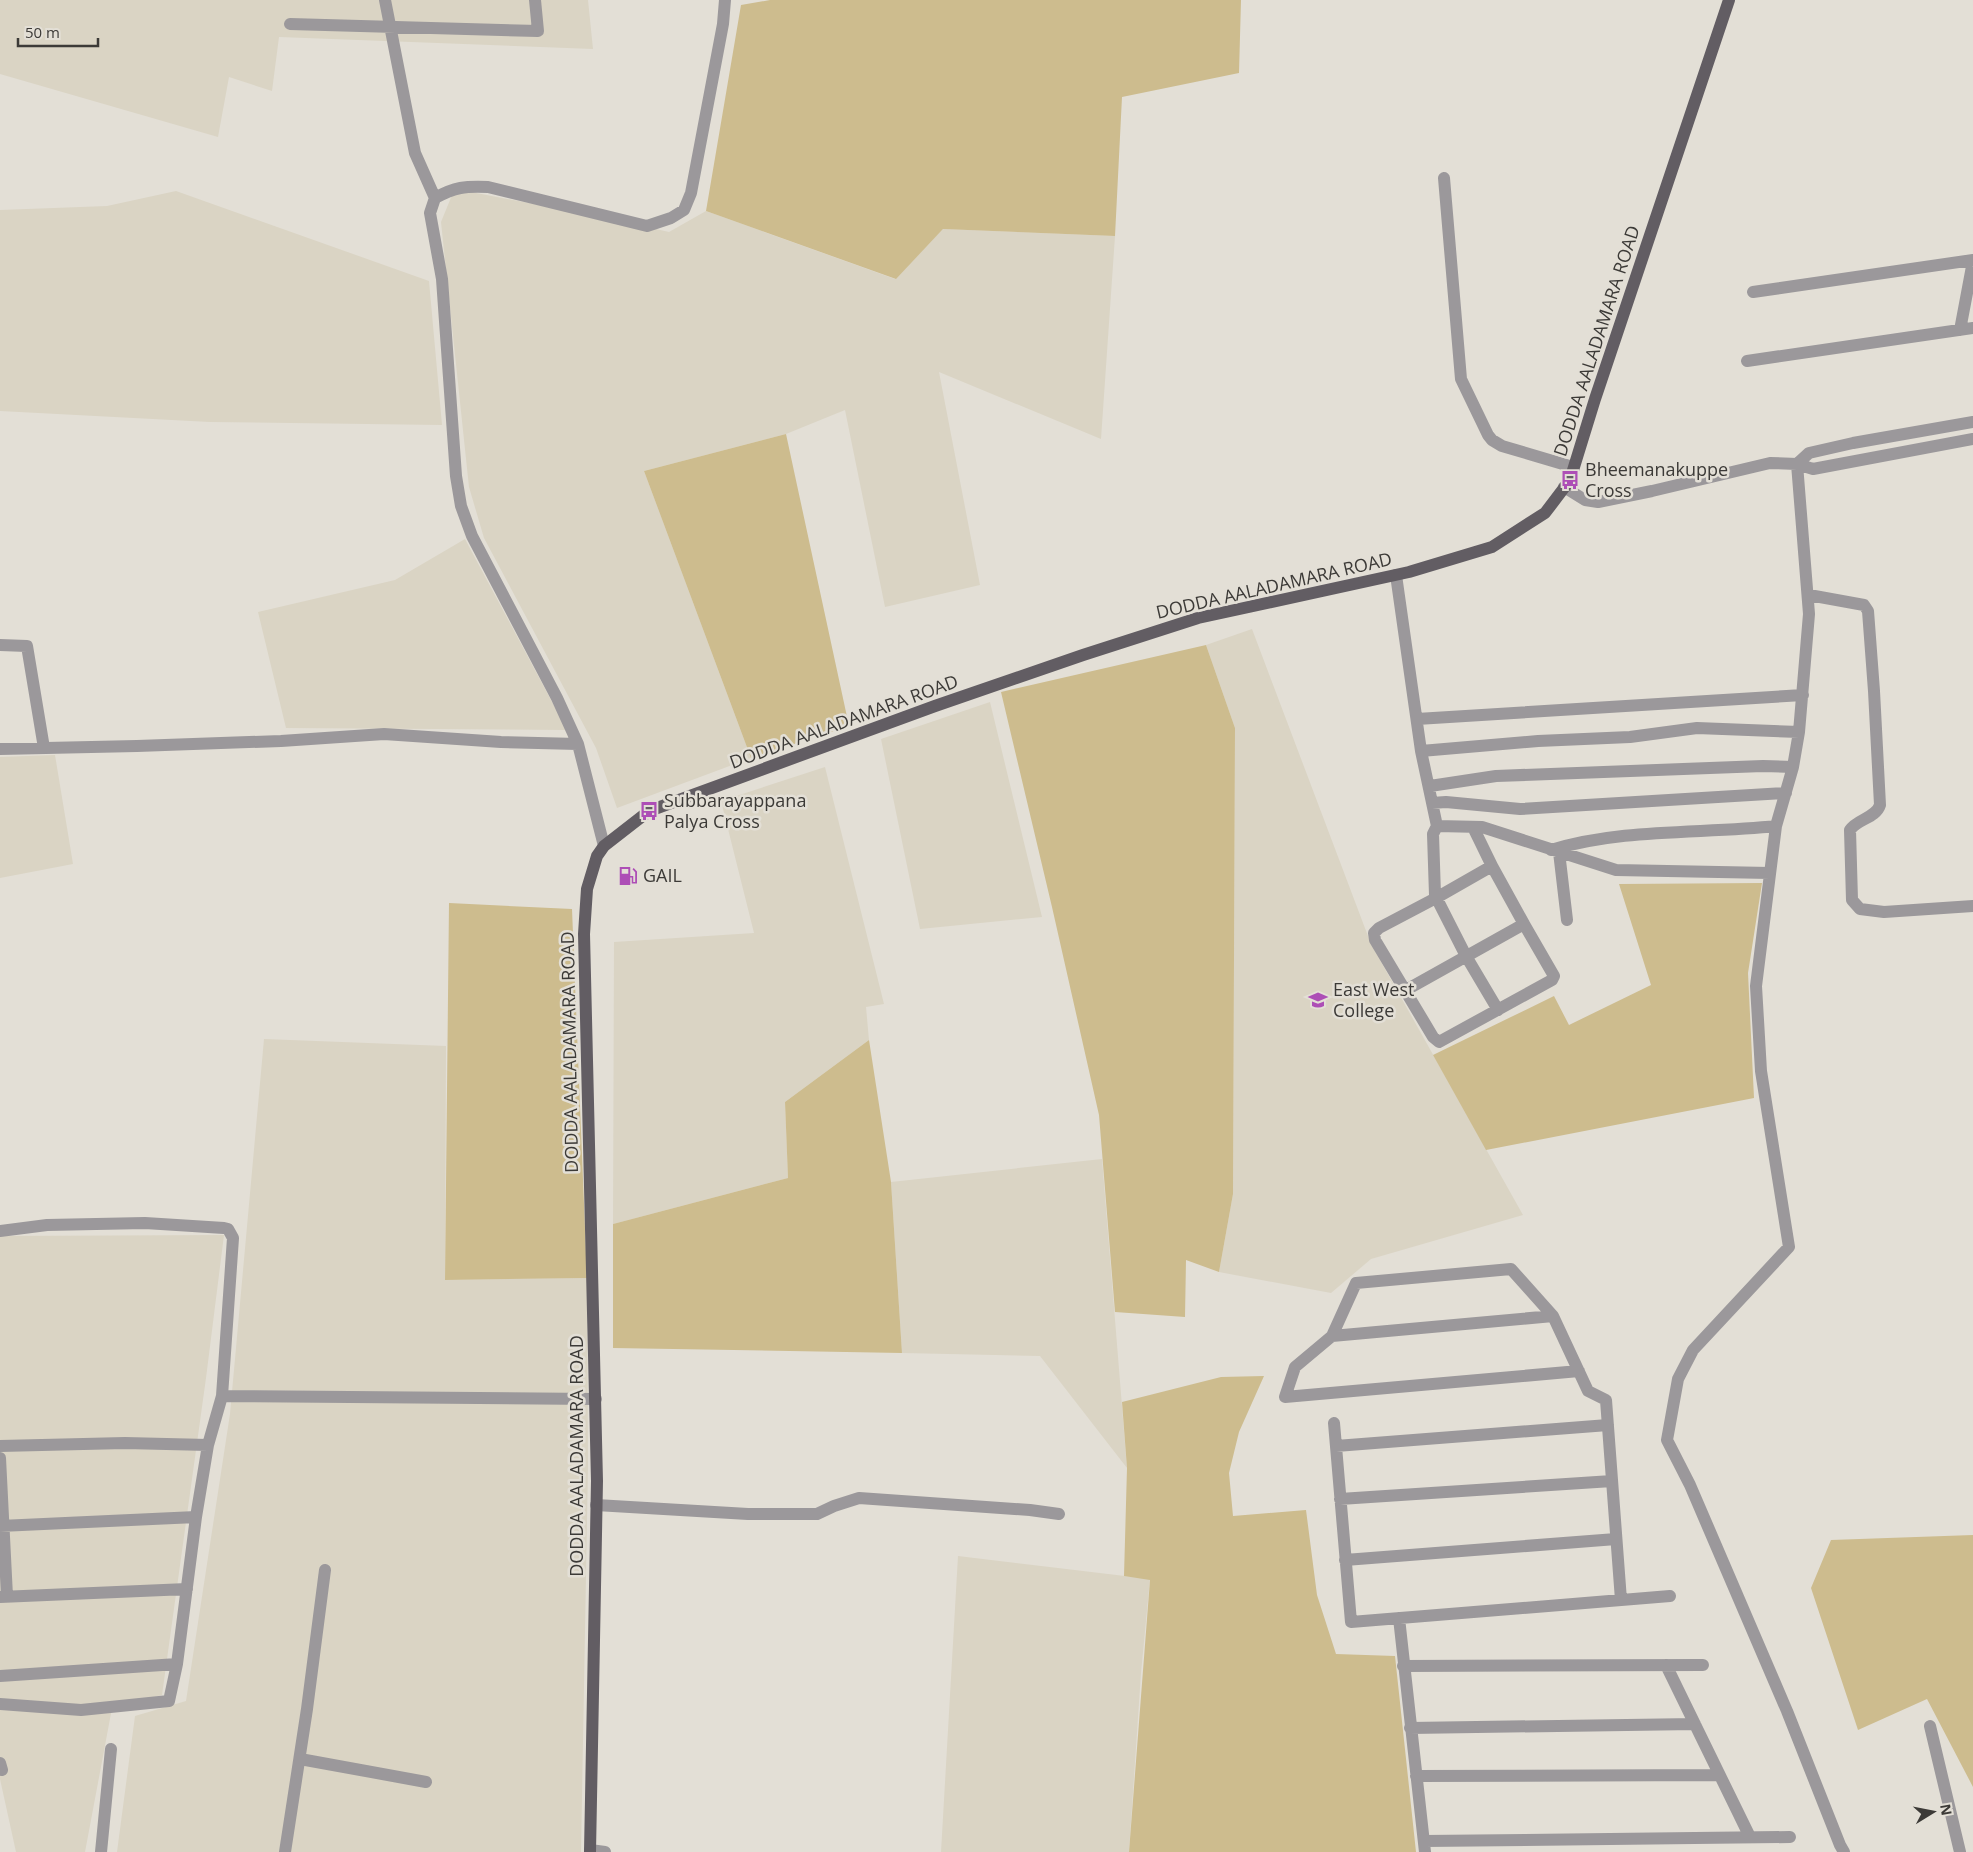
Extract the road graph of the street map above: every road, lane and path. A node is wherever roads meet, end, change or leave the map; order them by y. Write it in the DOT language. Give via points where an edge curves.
graph roads {
  1 [pos="385,0"];
  2 [pos="535,0"];
  3 [pos="725,0"];
  4 [pos="1729,0"];
  5 [pos="290,24"];
  6 [pos="391,28"];
  7 [pos="1444,178"];
  8 [pos="435,198"];
  9 [pos="1973,260"];
  10 [pos="1753,292"];
  11 [pos="1973,328"];
  12 [pos="1960,330"];
  13 [pos="1747,362"];
  14 [pos="1973,422"];
  15 [pos="1973,439"];
  16 [pos="1797,464"];
  17 [pos="1573,468"];
  18 [pos="1564,487"];
  19 [pos="1396,575"];
  20 [pos="1809,594"];
  21 [pos="0,645"];
  22 [pos="1803,695"];
  23 [pos="1417,719"];
  24 [pos="1799,732"];
  25 [pos="578,744"];
  26 [pos="44,748"];
  27 [pos="0,749"];
  28 [pos="1421,751"];
  29 [pos="1793,767"];
  30 [pos="1430,786"];
  31 [pos="1786,793"];
  32 [pos="1432,803"];
  33 [pos="1437,826"];
  34 [pos="1473,826"];
  35 [pos="1776,826"];
  36 [pos="604,846"];
  37 [pos="1555,851"];
  38 [pos="1492,866"];
  39 [pos="1770,873"];
  40 [pos="1436,898"];
  41 [pos="1973,906"];
  42 [pos="1567,920"];
  43 [pos="1524,924"];
  44 [pos="1466,956"];
  45 [pos="1406,990"];
  46 [pos="1498,1010"];
  47 [pos="0,1231"];
  48 [pos="1553,1316"];
  49 [pos="1332,1336"];
  50 [pos="1579,1371"];
  51 [pos="222,1396"];
  52 [pos="596,1399"];
  53 [pos="1334,1423"];
  54 [pos="1608,1425"];
  55 [pos="208,1445"];
  56 [pos="0,1446"];
  57 [pos="1336,1446"];
  58 [pos="0,1458"];
  59 [pos="1612,1481"];
  60 [pos="1340,1499"];
  61 [pos="596,1505"];
  62 [pos="1059,1514"];
  63 [pos="196,1517"];
  64 [pos="1,1526"];
  65 [pos="1616,1539"];
  66 [pos="1345,1560"];
  67 [pos="325,1570"];
  68 [pos="187,1589"];
  69 [pos="4,1596"];
  70 [pos="1670,1596"];
  71 [pos="1621,1600"];
  72 [pos="1399,1618"];
  73 [pos="177,1664"];
  74 [pos="1666,1665"];
  75 [pos="1703,1665"];
  76 [pos="1403,1666"];
  77 [pos="0,1676"];
  78 [pos="0,1704"];
  79 [pos="1695,1724"];
  80 [pos="1930,1726"];
  81 [pos="1410,1728"];
  82 [pos="111,1749"];
  83 [pos="300,1759"];
  84 [pos="1719,1775"];
  85 [pos="1416,1776"];
  86 [pos="426,1782"];
  87 [pos="1750,1837"];
  88 [pos="1790,1837"];
  89 [pos="1424,1846"];
  90 [pos="590,1851"];
  91 [pos="101,1852"];
  92 [pos="285,1852"];
  93 [pos="605,1852"];
  94 [pos="1844,1852"];
  95 [pos="1960,1852"];
  1 -- 6 [label="street"];
  2 -- 6 [label="street" via="538,31"];
  3 -- 8 [label="street" via="693,184 684,210 648,226 488,187 463,186"];
  4 -- 17 [label="main road, DODDA AALADAMARA ROAD"];
  5 -- 6 [label="street"];
  6 -- 8 [label="street" via="415,153"];
  7 -- 17 [label="street" via="1462,384 1488,436 1496,443"];
  8 -- 25 [label="street" via="430,213 442,279 461,506 472,536"];
  9 -- 10 [label="street"];
  9 -- 12 [label="street"];
  11 -- 12 [label="street"];
  12 -- 13 [label="street"];
  14 -- 16 [label="street" via="1809,453"];
  15 -- 16 [label="street" via="1813,468"];
  16 -- 18 [label="street" via="1770,462 1598,502 1585,500"];
  16 -- 20 [label="street"];
  17 -- 18 [label="main road, DODDA AALADAMARA ROAD"];
  18 -- 19 [label="main road, DODDA AALADAMARA ROAD" via="1545,513 1492,547"];
  19 -- 23 [label="street"];
  19 -- 36 [label="main road, DODDA AALADAMARA ROAD" via="1198,618 1083,655 649,811"];
  20 -- 22 [label="street"];
  20 -- 41 [label="street" via="1864,606 1868,611 1880,805 1877,811 1850,830 1852,900 1860,910 1884,912"];
  21 -- 26 [label="street" via="27,646"];
  22 -- 23 [label="street"];
  22 -- 24 [label="street"];
  23 -- 28 [label="street"];
  24 -- 28 [label="street" via="1697,728 1630,737"];
  24 -- 29 [label="street"];
  25 -- 26 [label="street" via="384,734 281,741"];
  25 -- 36 [label="street"];
  26 -- 27 [label="street"];
  28 -- 30 [label="street"];
  29 -- 30 [label="street" via="1496,776"];
  29 -- 31 [label="street"];
  30 -- 32 [label="street"];
  31 -- 32 [label="street" via="1520,809"];
  31 -- 35 [label="street"];
  32 -- 33 [label="street"];
  33 -- 34 [label="street"];
  33 -- 40 [label="street" via="1433,834"];
  34 -- 37 [label="street"];
  34 -- 38 [label="street"];
  35 -- 37 [label="street" via="1585,840"];
  35 -- 39 [label="street"];
  36 -- 52 [label="main road, DODDA AALADAMARA ROAD" via="596,856 587,889 584,934"];
  37 -- 39 [label="street" via="1616,870"];
  37 -- 42 [label="street"];
  38 -- 40 [label="street"];
  38 -- 43 [label="street"];
  39 -- 94 [label="street" via="1756,986 1761,1071 1789,1247 1694,1350 1678,1379 1668,1440 1787,1711"];
  40 -- 44 [label="street"];
  40 -- 45 [label="street" via="1374,933 1375,940"];
  43 -- 44 [label="street"];
  43 -- 46 [label="street" via="1554,976"];
  44 -- 45 [label="street"];
  44 -- 46 [label="street"];
  45 -- 46 [label="street" via="1439,1042"];
  47 -- 51 [label="street" via="47,1224 145,1223 228,1229 232,1238"];
  48 -- 49 [label="street"];
  48 -- 49 [label="street" via="1511,1269 1356,1284"];
  48 -- 50 [label="street"];
  49 -- 50 [label="street" via="1295,1367 1285,1397"];
  50 -- 54 [label="street" via="1588,1391 1606,1400"];
  51 -- 52 [label="street"];
  51 -- 55 [label="street"];
  52 -- 61 [label="main road, DODDA AALADAMARA ROAD"];
  53 -- 57 [label="street"];
  54 -- 57 [label="street"];
  54 -- 59 [label="street"];
  55 -- 56 [label="street"];
  55 -- 63 [label="street"];
  57 -- 60 [label="street"];
  58 -- 64 [label="street"];
  59 -- 60 [label="street"];
  59 -- 65 [label="street"];
  60 -- 66 [label="street"];
  61 -- 62 [label="street" via="748,1514 818,1514 859,1498"];
  61 -- 90 [label="main road, DODDA AALADAMARA ROAD"];
  63 -- 64 [label="street"];
  63 -- 68 [label="street"];
  64 -- 69 [label="street"];
  65 -- 66 [label="street"];
  65 -- 71 [label="street"];
  66 -- 72 [label="street" via="1351,1622"];
  67 -- 83 [label="street"];
  68 -- 69 [label="street"];
  68 -- 73 [label="street"];
  70 -- 71 [label="street"];
  71 -- 72 [label="street"];
  72 -- 76 [label="street"];
  73 -- 77 [label="street"];
  73 -- 78 [label="street" via="169,1701 81,1710"];
  74 -- 75 [label="street"];
  74 -- 76 [label="street"];
  74 -- 79 [label="street"];
  76 -- 81 [label="street"];
  79 -- 81 [label="street"];
  79 -- 84 [label="street"];
  80 -- 95 [label="street"];
  81 -- 85 [label="street"];
  82 -- 91 [label="street"];
  83 -- 86 [label="street"];
  83 -- 92 [label="street"];
  84 -- 85 [label="street"];
  84 -- 87 [label="street"];
  85 -- 89 [label="street"];
  87 -- 88 [label="street"];
  87 -- 89 [label="street"];
  90 -- 93 [label="street"];
}
